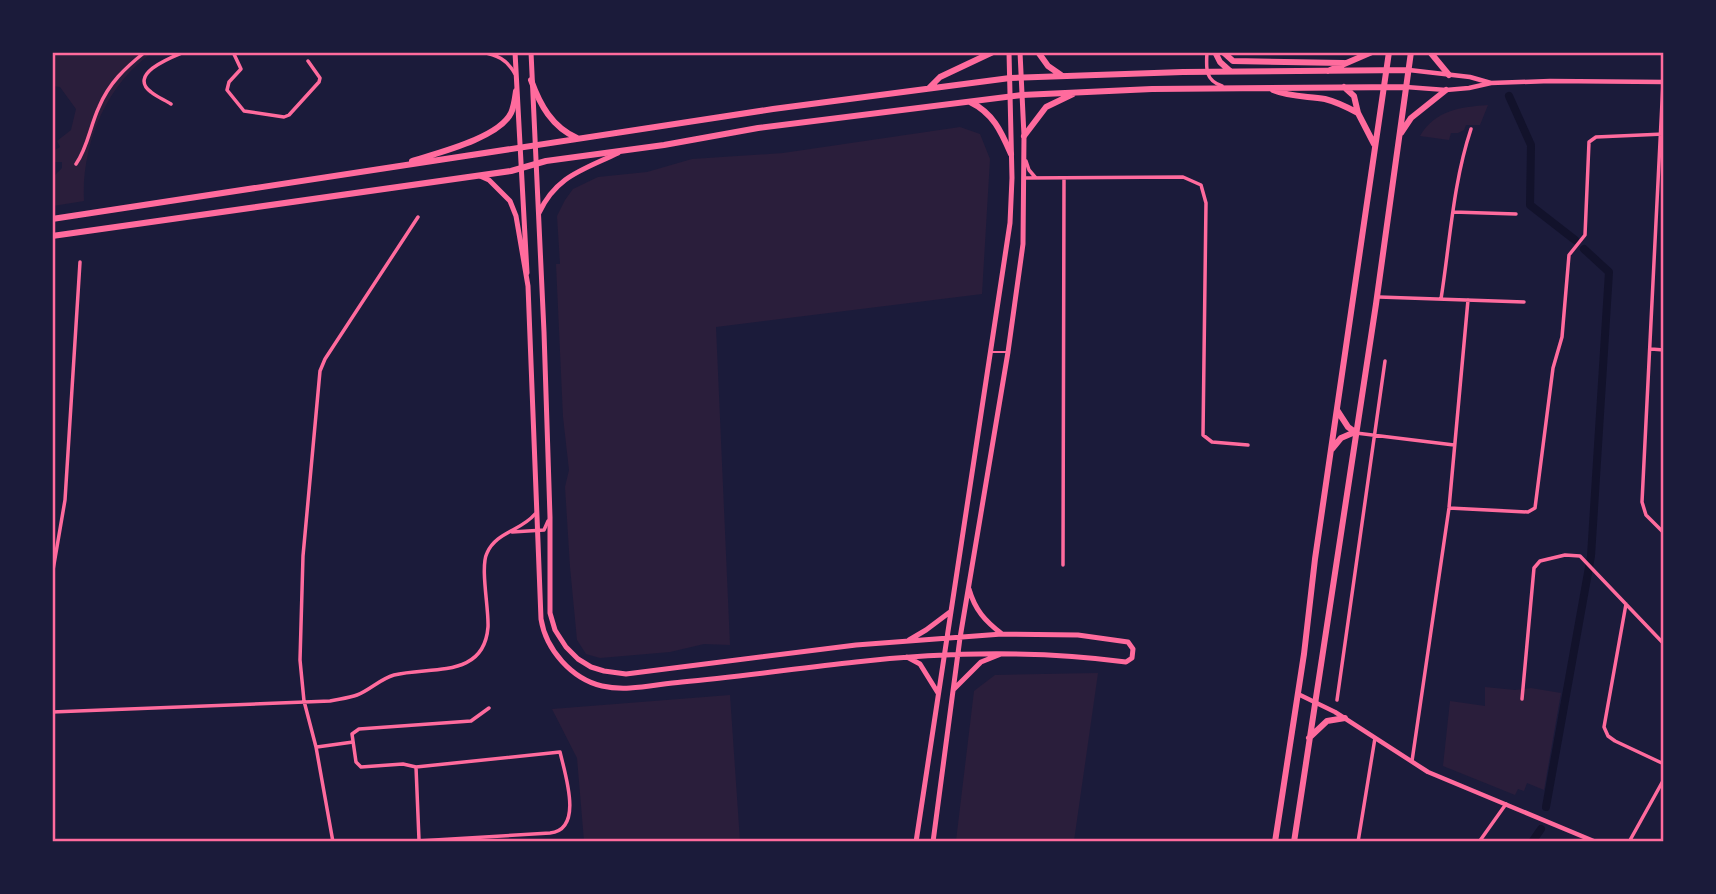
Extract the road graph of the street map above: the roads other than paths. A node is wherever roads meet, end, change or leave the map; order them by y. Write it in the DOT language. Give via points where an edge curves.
graph roads {
  1 [pos="145,52"];
  2 [pos="184,52"];
  3 [pos="481,52"];
  4 [pos="515,52"];
  5 [pos="531,52"];
  6 [pos="993,52"];
  7 [pos="1009,52"];
  8 [pos="1020,52"];
  9 [pos="1038,52"];
  10 [pos="1207,52"];
  11 [pos="1214,52"];
  12 [pos="1223,52"];
  13 [pos="1372,52"];
  14 [pos="1389,52"];
  15 [pos="1410,52"];
  16 [pos="1430,52"];
  17 [pos="234,53"];
  18 [pos="489,53"];
  19 [pos="308,61"];
  20 [pos="1344,63"];
  21 [pos="1387,70"];
  22 [pos="1409,70"];
  23 [pos="1230,71"];
  24 [pos="1206,72"];
  25 [pos="1326,72"];
  26 [pos="516,74"];
  27 [pos="1061,75"];
  28 [pos="1449,75"];
  29 [pos="1010,78"];
  30 [pos="1021,78"];
  31 [pos="531,80"];
  32 [pos="1663,82"];
  33 [pos="1491,83"];
  34 [pos="1385,85"];
  35 [pos="1342,86"];
  36 [pos="1406,87"];
  37 [pos="929,88"];
  38 [pos="1231,89"];
  39 [pos="1269,89"];
  40 [pos="1446,90"];
  41 [pos="516,92"];
  42 [pos="1078,92"];
  43 [pos="1022,94"];
  44 [pos="1010,96"];
  45 [pos="968,101"];
  46 [pos="171,104"];
  47 [pos="1357,113"];
  48 [pos="1471,129"];
  49 [pos="1662,134"];
  50 [pos="1400,135"];
  51 [pos="1024,136"];
  52 [pos="578,139"];
  53 [pos="1374,144"];
  54 [pos="534,146"];
  55 [pos="520,148"];
  56 [pos="620,152"];
  57 [pos="1024,153"];
  58 [pos="1011,154"];
  59 [pos="76,164"];
  60 [pos="535,164"];
  61 [pos="393,167"];
  62 [pos="522,168"];
  63 [pos="477,175"];
  64 [pos="1035,177"];
  65 [pos="1024,178"];
  66 [pos="1064,178"];
  67 [pos="1454,212"];
  68 [pos="538,213"];
  69 [pos="1516,214"];
  70 [pos="418,217"];
  71 [pos="52,219"];
  72 [pos="54,236"];
  73 [pos="80,262"];
  74 [pos="528,285"];
  75 [pos="1377,296"];
  76 [pos="1441,299"];
  77 [pos="1468,300"];
  78 [pos="1524,302"];
  79 [pos="1651,349"];
  80 [pos="1664,350"];
  81 [pos="992,352"];
  82 [pos="1008,352"];
  83 [pos="1385,361"];
  84 [pos="1336,408"];
  85 [pos="1355,432"];
  86 [pos="1375,434"];
  87 [pos="1248,444"];
  88 [pos="1454,445"];
  89 [pos="1331,451"];
  90 [pos="1449,508"];
  91 [pos="536,514"];
  92 [pos="550,517"];
  93 [pos="536,531"];
  94 [pos="510,532"];
  95 [pos="1664,533"];
  96 [pos="1063,565"];
  97 [pos="52,576"];
  98 [pos="968,586"];
  99 [pos="1626,604"];
  100 [pos="951,611"];
  101 [pos="1002,634"];
  102 [pos="960,638"];
  103 [pos="947,639"];
  104 [pos="906,641"];
  105 [pos="1664,644"];
  106 [pos="1004,652"];
  107 [pos="958,653"];
  108 [pos="944,654"];
  109 [pos="907,657"];
  110 [pos="953,689"];
  111 [pos="938,692"];
  112 [pos="1298,694"];
  113 [pos="1522,699"];
  114 [pos="1336,700"];
  115 [pos="304,701"];
  116 [pos="1314,701"];
  117 [pos="489,708"];
  118 [pos="52,712"];
  119 [pos="1345,718"];
  120 [pos="1375,738"];
  121 [pos="1308,739"];
  122 [pos="353,742"];
  123 [pos="316,747"];
  124 [pos="1412,763"];
  125 [pos="1664,764"];
  126 [pos="416,767"];
  127 [pos="1664,779"];
  128 [pos="1506,804"];
  129 [pos="419,840"];
  130 [pos="333,842"];
  131 [pos="401,842"];
  132 [pos="916,842"];
  133 [pos="933,842"];
  134 [pos="1275,842"];
  135 [pos="1294,842"];
  136 [pos="1358,842"];
  137 [pos="1479,842"];
  138 [pos="1596,842"];
  139 [pos="1629,842"];
  1 -- 59 [label="street" via="120,73 99,105"];
  2 -- 46 [label="street" via="151,68 146,77 148,91"];
  3 -- 18 [label="street"];
  4 -- 26 [label="main road"];
  5 -- 31 [label="main road"];
  6 -- 37 [label="main road" via="940,77"];
  7 -- 29 [label="main road"];
  8 -- 30 [label="main road"];
  9 -- 27 [label="main road"];
  10 -- 24 [label="street"];
  11 -- 23 [label="main road"];
  12 -- 20 [label="main road" via="1233,61"];
  13 -- 20 [label="main road"];
  14 -- 21 [label="main road"];
  15 -- 22 [label="main road"];
  16 -- 28 [label="main road"];
  17 -- 19 [label="street" via="241,69 227,90 244,111 279,117 289,115 319,82"];
  18 -- 26 [label="street" via="502,57"];
  20 -- 25 [label="main road"];
  21 -- 22 [label="main road"];
  21 -- 25 [label="main road"];
  21 -- 34 [label="main road"];
  22 -- 28 [label="street"];
  22 -- 36 [label="main road"];
  23 -- 24 [label="main road"];
  23 -- 25 [label="main road"];
  24 -- 27 [label="main road"];
  24 -- 38 [label="street" via="1214,83"];
  26 -- 41 [label="main road"];
  27 -- 30 [label="main road"];
  28 -- 33 [label="street"];
  29 -- 30 [label="main road"];
  29 -- 37 [label="main road"];
  29 -- 44 [label="main road"];
  30 -- 43 [label="main road"];
  31 -- 52 [label="main road" via="544,110 563,132"];
  31 -- 54 [label="main road"];
  32 -- 33 [label="street"];
  32 -- 49 [label="street"];
  33 -- 40 [label="street"];
  34 -- 35 [label="main road"];
  34 -- 36 [label="main road"];
  34 -- 53 [label="main road"];
  35 -- 39 [label="main road"];
  35 -- 47 [label="main road" via="1354,96"];
  36 -- 40 [label="street"];
  36 -- 50 [label="main road"];
  37 -- 52 [label="main road"];
  38 -- 39 [label="main road"];
  38 -- 42 [label="main road"];
  39 -- 47 [label="main road" via="1333,102"];
  40 -- 50 [label="main road" via="1411,118"];
  41 -- 55 [label="main road"];
  41 -- 61 [label="main road" via="511,113 494,130"];
  42 -- 43 [label="main road"];
  42 -- 51 [label="main road" via="1046,107"];
  43 -- 44 [label="main road"];
  43 -- 51 [label="main road"];
  44 -- 45 [label="main road"];
  44 -- 58 [label="main road"];
  45 -- 56 [label="main road" via="758,128"];
  45 -- 58 [label="main road" via="993,119"];
  47 -- 53 [label="main road"];
  48 -- 67 [label="street"];
  49 -- 79 [label="street"];
  49 -- 90 [label="street" via="1591,139 1583,238 1569,256 1562,337 1553,368 1535,508 1528,512"];
  50 -- 75 [label="main road"];
  51 -- 57 [label="main road"];
  52 -- 54 [label="main road"];
  53 -- 84 [label="main road"];
  54 -- 55 [label="main road"];
  54 -- 60 [label="main road"];
  55 -- 61 [label="main road"];
  55 -- 62 [label="main road"];
  56 -- 60 [label="main road"];
  56 -- 68 [label="main road" via="561,181"];
  57 -- 64 [label="street"];
  57 -- 65 [label="main road"];
  58 -- 81 [label="main road" via="1010,223"];
  60 -- 62 [label="main road"];
  60 -- 68 [label="main road"];
  61 -- 71 [label="main road"];
  62 -- 63 [label="main road"];
  62 -- 74 [label="main road"];
  63 -- 72 [label="main road"];
  63 -- 74 [label="main road" via="510,201"];
  64 -- 65 [label="street"];
  64 -- 66 [label="street"];
  65 -- 82 [label="main road" via="1023,244"];
  66 -- 87 [label="street" via="1182,177 1201,185 1206,203 1203,435 1212,442"];
  66 -- 96 [label="street"];
  67 -- 69 [label="street"];
  67 -- 76 [label="street"];
  68 -- 92 [label="main road"];
  70 -- 115 [label="street" via="320,371 300,608"];
  73 -- 97 [label="street" via="66,488"];
  74 -- 91 [label="main road"];
  75 -- 76 [label="street"];
  75 -- 85 [label="main road"];
  76 -- 77 [label="street"];
  77 -- 78 [label="street"];
  77 -- 88 [label="street"];
  79 -- 80 [label="street"];
  79 -- 95 [label="street" via="1642,502 1646,515"];
  81 -- 82 [label="lane"];
  81 -- 100 [label="main road"];
  82 -- 98 [label="main road"];
  83 -- 86 [label="street"];
  84 -- 85 [label="main road"];
  84 -- 89 [label="main road"];
  85 -- 86 [label="street"];
  85 -- 89 [label="main road"];
  85 -- 116 [label="main road"];
  86 -- 88 [label="street"];
  86 -- 114 [label="street"];
  88 -- 90 [label="street"];
  89 -- 112 [label="main road"];
  90 -- 124 [label="street"];
  91 -- 93 [label="main road"];
  91 -- 94 [label="street"];
  92 -- 93 [label="street" via="544,530"];
  92 -- 104 [label="main road" via="550,613 566,647 591,667 626,674"];
  93 -- 94 [label="street"];
  93 -- 109 [label="main road" via="542,626 564,663 592,683 613,688"];
  94 -- 115 [label="street" via="498,537 485,555 488,626 477,658 455,667 383,679 356,696"];
  98 -- 101 [label="main road" via="973,604"];
  98 -- 102 [label="main road"];
  99 -- 105 [label="street"];
  99 -- 113 [label="street" via="1580,556 1536,563"];
  99 -- 125 [label="street" via="1604,727 1615,741"];
  100 -- 103 [label="main road"];
  100 -- 104 [label="main road"];
  101 -- 102 [label="main road"];
  101 -- 106 [label="main road" via="1079,635 1128,642 1132,657 1126,662"];
  102 -- 103 [label="main road"];
  102 -- 107 [label="main road"];
  103 -- 104 [label="main road"];
  103 -- 108 [label="main road"];
  106 -- 107 [label="main road"];
  106 -- 110 [label="main road" via="982,662"];
  107 -- 108 [label="main road"];
  107 -- 110 [label="main road"];
  108 -- 109 [label="main road"];
  108 -- 111 [label="main road"];
  109 -- 111 [label="main road" via="919,664"];
  110 -- 133 [label="main road"];
  111 -- 132 [label="main road"];
  112 -- 116 [label="street"];
  112 -- 134 [label="main road"];
  115 -- 118 [label="street"];
  115 -- 123 [label="street"];
  116 -- 119 [label="street"];
  116 -- 121 [label="main road"];
  117 -- 122 [label="street" via="471,721 359,729 352,734"];
  119 -- 120 [label="street"];
  119 -- 121 [label="main road" via="1327,721"];
  120 -- 124 [label="street"];
  120 -- 136 [label="street"];
  121 -- 135 [label="main road"];
  122 -- 123 [label="street"];
  122 -- 126 [label="street" via="361,767"];
  123 -- 130 [label="street"];
  124 -- 128 [label="street"];
  126 -- 129 [label="street"];
  126 -- 129 [label="street" via="560,752 569,815 559,832"];
  127 -- 139 [label="street"];
  128 -- 137 [label="street"];
  128 -- 138 [label="street"];
  129 -- 131 [label="street"];
}
